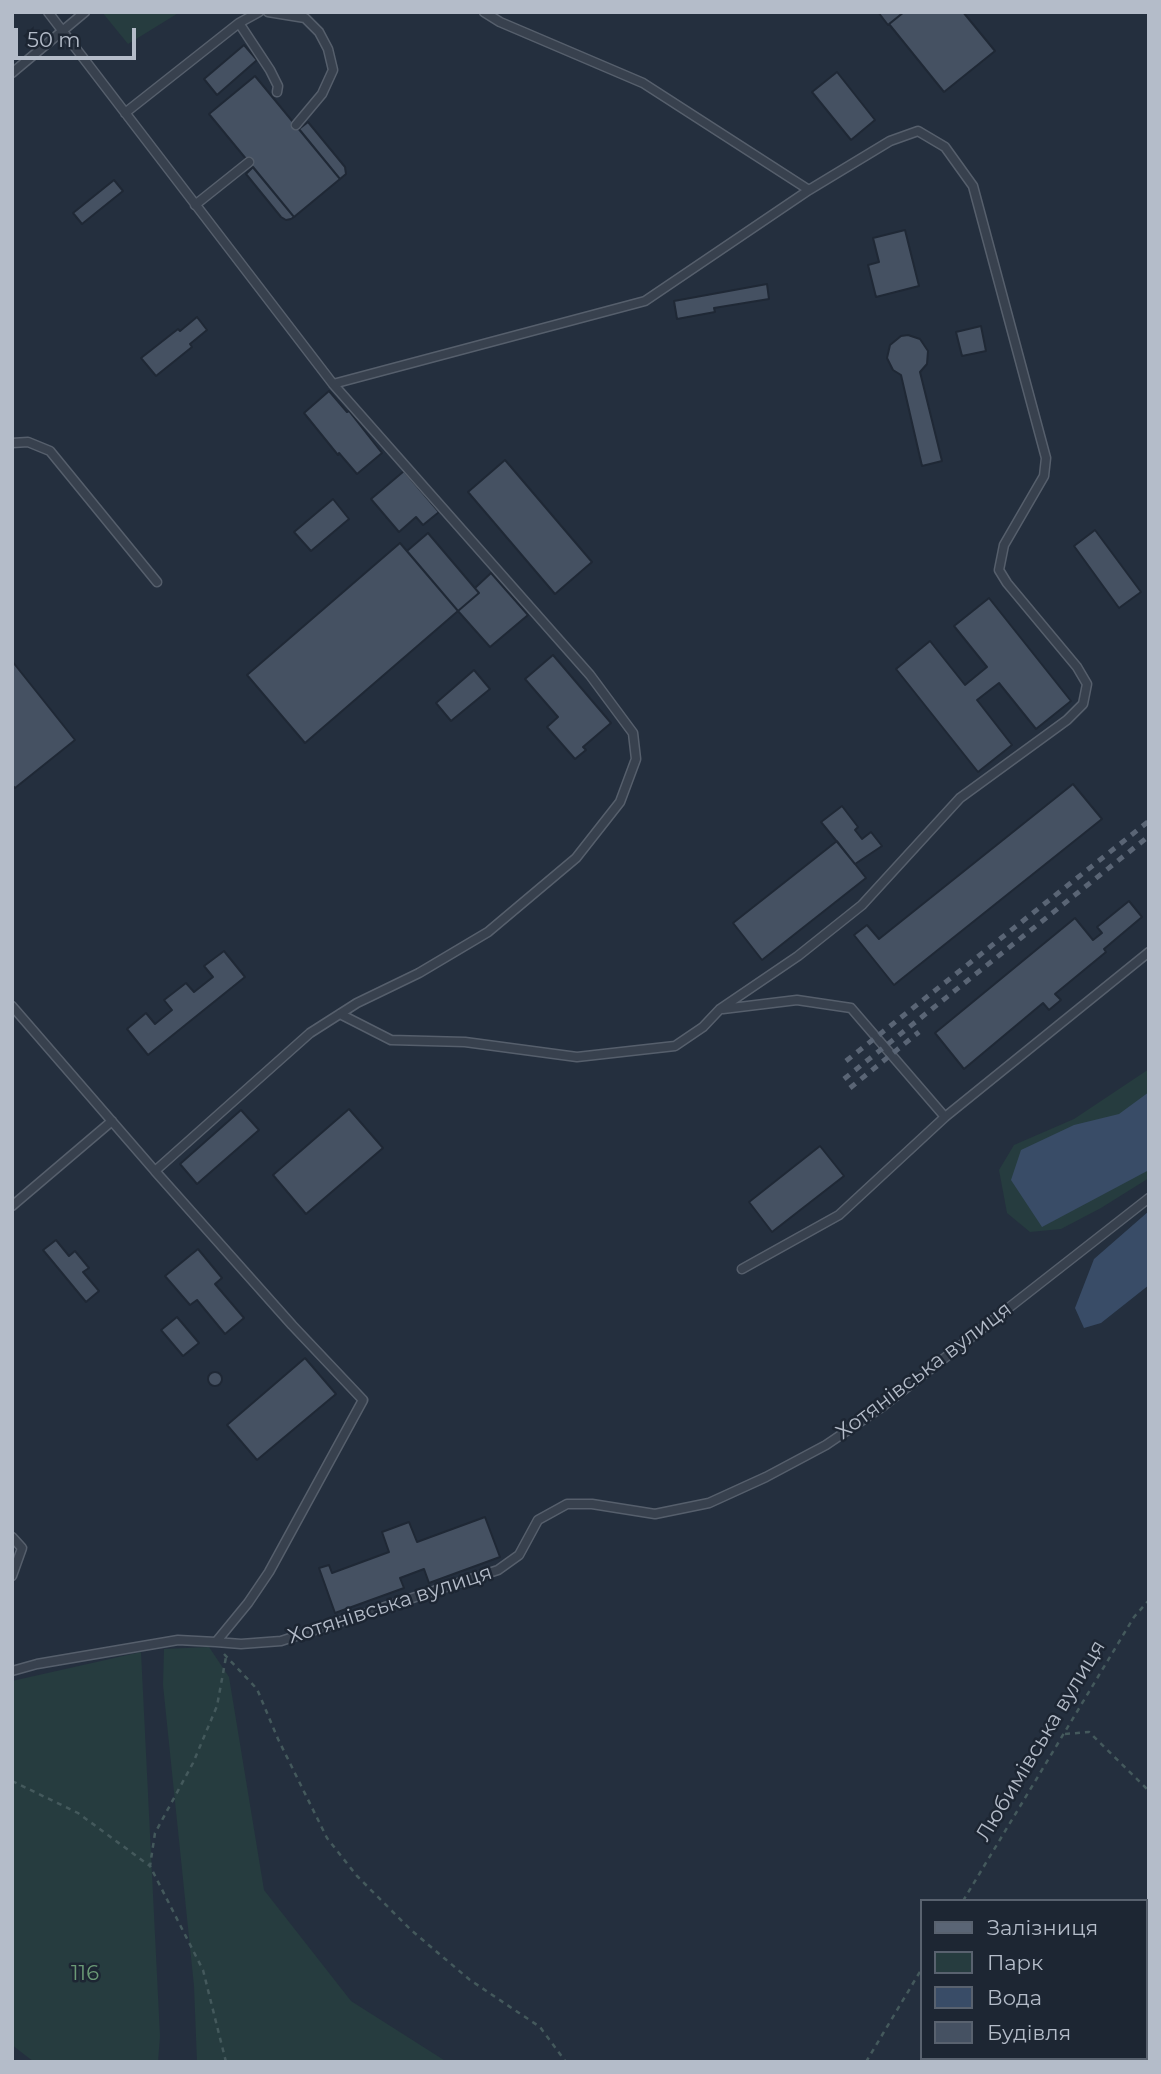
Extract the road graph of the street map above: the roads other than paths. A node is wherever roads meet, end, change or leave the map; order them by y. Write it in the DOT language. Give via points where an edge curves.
graph roads {
  1 [pos="48,12"];
  2 [pos="85,12"];
  3 [pos="259,12"];
  4 [pos="268,12"];
  5 [pos="484,12"];
  6 [pos="239,23"];
  7 [pos="62,31"];
  8 [pos="12,73"];
  9 [pos="277,92"];
  10 [pos="125,113"];
  11 [pos="296,125"];
  12 [pos="249,162"];
  13 [pos="809,190"];
  14 [pos="195,205"];
  15 [pos="333,384"];
  16 [pos="12,443"];
  17 [pos="157,582"];
  18 [pos="1149,952"];
  19 [pos="12,1006"];
  20 [pos="720,1009"];
  21 [pos="340,1014"];
  22 [pos="945,1117"];
  23 [pos="112,1121"];
  24 [pos="155,1171"];
  25 [pos="1149,1198"];
  26 [pos="12,1206"];
  27 [pos="742,1269"];
  28 [pos="12,1536"];
  29 [pos="12,1576"];
  30 [pos="216,1642"];
  31 [pos="12,1671"];
  1 -- 7 [label="lane"];
  2 -- 7 [label="lane"];
  3 -- 6 [label="lane"];
  4 -- 11 [label="lane" via="305,18 319,32 333,70 322,94"];
  5 -- 13 [label="lane" via="643,83"];
  6 -- 9 [label="lane" via="270,70"];
  6 -- 10 [label="lane"];
  7 -- 8 [label="lane"];
  7 -- 10 [label="lane"];
  10 -- 14 [label="lane"];
  12 -- 14 [label="lane"];
  13 -- 15 [label="lane" via="645,301"];
  13 -- 20 [label="lane" via="890,141 918,131 945,147 973,186 1046,458 1044,476 1004,545 999,569 1087,684 1083,704 1067,720 960,797 862,905"];
  14 -- 15 [label="lane"];
  15 -- 21 [label="lane" via="590,675 633,733 636,759 620,802 576,858 488,932"];
  16 -- 17 [label="lane" via="28,442 50,451"];
  18 -- 22 [label="lane"];
  19 -- 23 [label="lane"];
  20 -- 21 [label="lane" via="675,1046 577,1057 465,1042 391,1040"];
  20 -- 22 [label="lane" via="797,1000 850,1007"];
  21 -- 24 [label="lane" via="310,1033"];
  22 -- 27 [label="lane" via="839,1215"];
  23 -- 24 [label="lane"];
  23 -- 26 [label="lane"];
  24 -- 30 [label="lane" via="363,1400 269,1572"];
  25 -- 30 [label="lane, Хотянівська вулиця" via="882,1407 826,1445 766,1477 709,1503 655,1514 567,1504 538,1520 519,1555 498,1570 281,1641"];
  28 -- 29 [label="lane" via="22,1548"];
  30 -- 31 [label="lane, Хотянівська вулиця" via="177,1640"];
}
